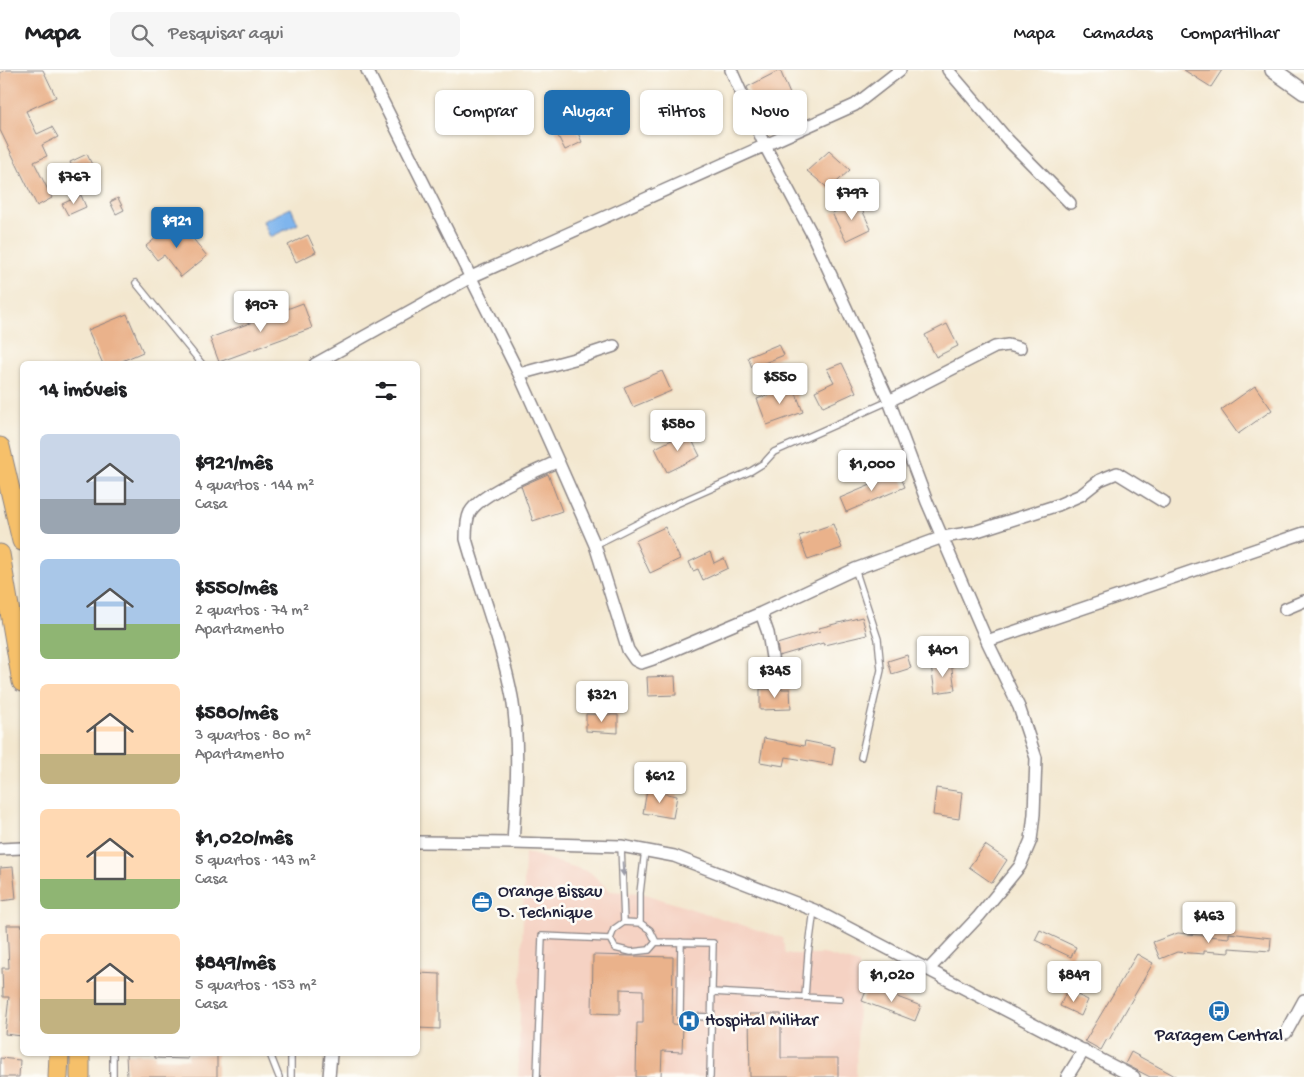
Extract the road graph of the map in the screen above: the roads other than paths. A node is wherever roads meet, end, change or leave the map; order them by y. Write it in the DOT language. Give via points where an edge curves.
graph roads {
  1 [pos="368,70"];
  2 [pos="731,70"];
  3 [pos="900,70"];
  4 [pos="948,70"];
  5 [pos="1273,70"];
  6 [pos="1304,92"];
  7 [pos="765,146"];
  8 [pos="1070,203"];
  9 [pos="471,277"];
  10 [pos="136,283"];
  11 [pos="614,346"];
  12 [pos="1020,348"];
  13 [pos="200,361"];
  14 [pos="320,361"];
  15 [pos="518,374"];
  16 [pos="889,402"];
  17 [pos="0,447"];
  18 [pos="558,461"];
  19 [pos="1164,502"];
  20 [pos="20,524"];
  21 [pos="1304,532"];
  22 [pos="943,538"];
  23 [pos="595,545"];
  24 [pos="0,554"];
  25 [pos="855,569"];
  26 [pos="1304,602"];
  27 [pos="1285,609"];
  28 [pos="761,613"];
  29 [pos="987,641"];
  30 [pos="20,670"];
  31 [pos="776,682"];
  32 [pos="861,757"];
  33 [pos="420,842"];
  34 [pos="513,843"];
  35 [pos="622,846"];
  36 [pos="20,848"];
  37 [pos="0,849"];
  38 [pos="645,849"];
  39 [pos="814,910"];
  40 [pos="624,922"];
  41 [pos="640,923"];
  42 [pos="610,939"];
  43 [pos="656,942"];
  44 [pos="681,942"];
  45 [pos="928,970"];
  46 [pos="712,992"];
  47 [pos="806,997"];
  48 [pos="840,999"];
  49 [pos="1304,1000"];
  50 [pos="712,1017"];
  51 [pos="1286,1034"];
  52 [pos="1084,1050"];
  53 [pos="59,1056"];
  54 [pos="80,1056"];
  55 [pos="113,1056"];
  56 [pos="271,1056"];
  57 [pos="291,1056"];
  58 [pos="331,1056"];
  59 [pos="58,1077"];
  60 [pos="80,1077"];
  61 [pos="113,1077"];
  62 [pos="279,1077"];
  63 [pos="291,1077"];
  64 [pos="329,1077"];
  65 [pos="537,1077"];
  66 [pos="710,1077"];
  67 [pos="1067,1077"];
  68 [pos="1134,1077"];
  1 -- 9 [label="street"];
  2 -- 7 [label="street"];
  3 -- 7 [label="street" via="854,105"];
  4 -- 8 [label="street" via="1008,140"];
  5 -- 6 [label="street"];
  7 -- 9 [label="street"];
  7 -- 16 [label="street" via="813,236"];
  9 -- 14 [label="street"];
  9 -- 15 [label="street"];
  10 -- 13 [label="lane"];
  11 -- 15 [label="street"];
  12 -- 16 [label="street" via="1008,345 995,347"];
  15 -- 18 [label="street"];
  16 -- 22 [label="street"];
  16 -- 23 [label="lane" via="774,452 751,471"];
  17 -- 20 [label="main road"];
  18 -- 23 [label="street"];
  18 -- 34 [label="street" via="492,492 470,512 466,524 466,539 512,698 516,739"];
  19 -- 22 [label="street" via="1117,473 1058,506 974,532"];
  21 -- 29 [label="street"];
  22 -- 25 [label="street"];
  22 -- 29 [label="street"];
  23 -- 28 [label="street" via="628,650 641,663"];
  24 -- 30 [label="main road"];
  25 -- 28 [label="street"];
  25 -- 32 [label="lane" via="878,639 881,670"];
  26 -- 27 [label="street"];
  28 -- 31 [label="street" via="768,633"];
  29 -- 45 [label="street" via="1019,707 1036,758 1031,840 1020,866 1001,890"];
  33 -- 34 [label="street"];
  34 -- 35 [label="street"];
  35 -- 38 [label="street"];
  35 -- 40 [label="lane, one-way"];
  36 -- 37 [label="street"];
  38 -- 39 [label="street" via="674,856"];
  38 -- 41 [label="lane"];
  39 -- 45 [label="street"];
  39 -- 47 [label="lane"];
  40 -- 41 [label="lane"];
  40 -- 42 [label="lane" via="614,929"];
  41 -- 43 [label="lane" via="650,930"];
  42 -- 43 [label="lane" via="615,948 631,952 648,950"];
  42 -- 65 [label="lane" via="542,936"];
  43 -- 44 [label="lane"];
  44 -- 46 [label="lane" via="713,943"];
  44 -- 50 [label="lane" via="680,1016"];
  45 -- 52 [label="street"];
  46 -- 47 [label="lane"];
  46 -- 50 [label="lane"];
  47 -- 48 [label="lane"];
  49 -- 51 [label="street"];
  50 -- 66 [label="lane"];
  52 -- 67 [label="street"];
  52 -- 68 [label="street"];
  53 -- 59 [label="main road"];
  54 -- 60 [label="main road"];
  55 -- 61 [label="lane"];
  56 -- 62 [label="lane"];
  57 -- 63 [label="lane"];
  58 -- 64 [label="street"];
}
